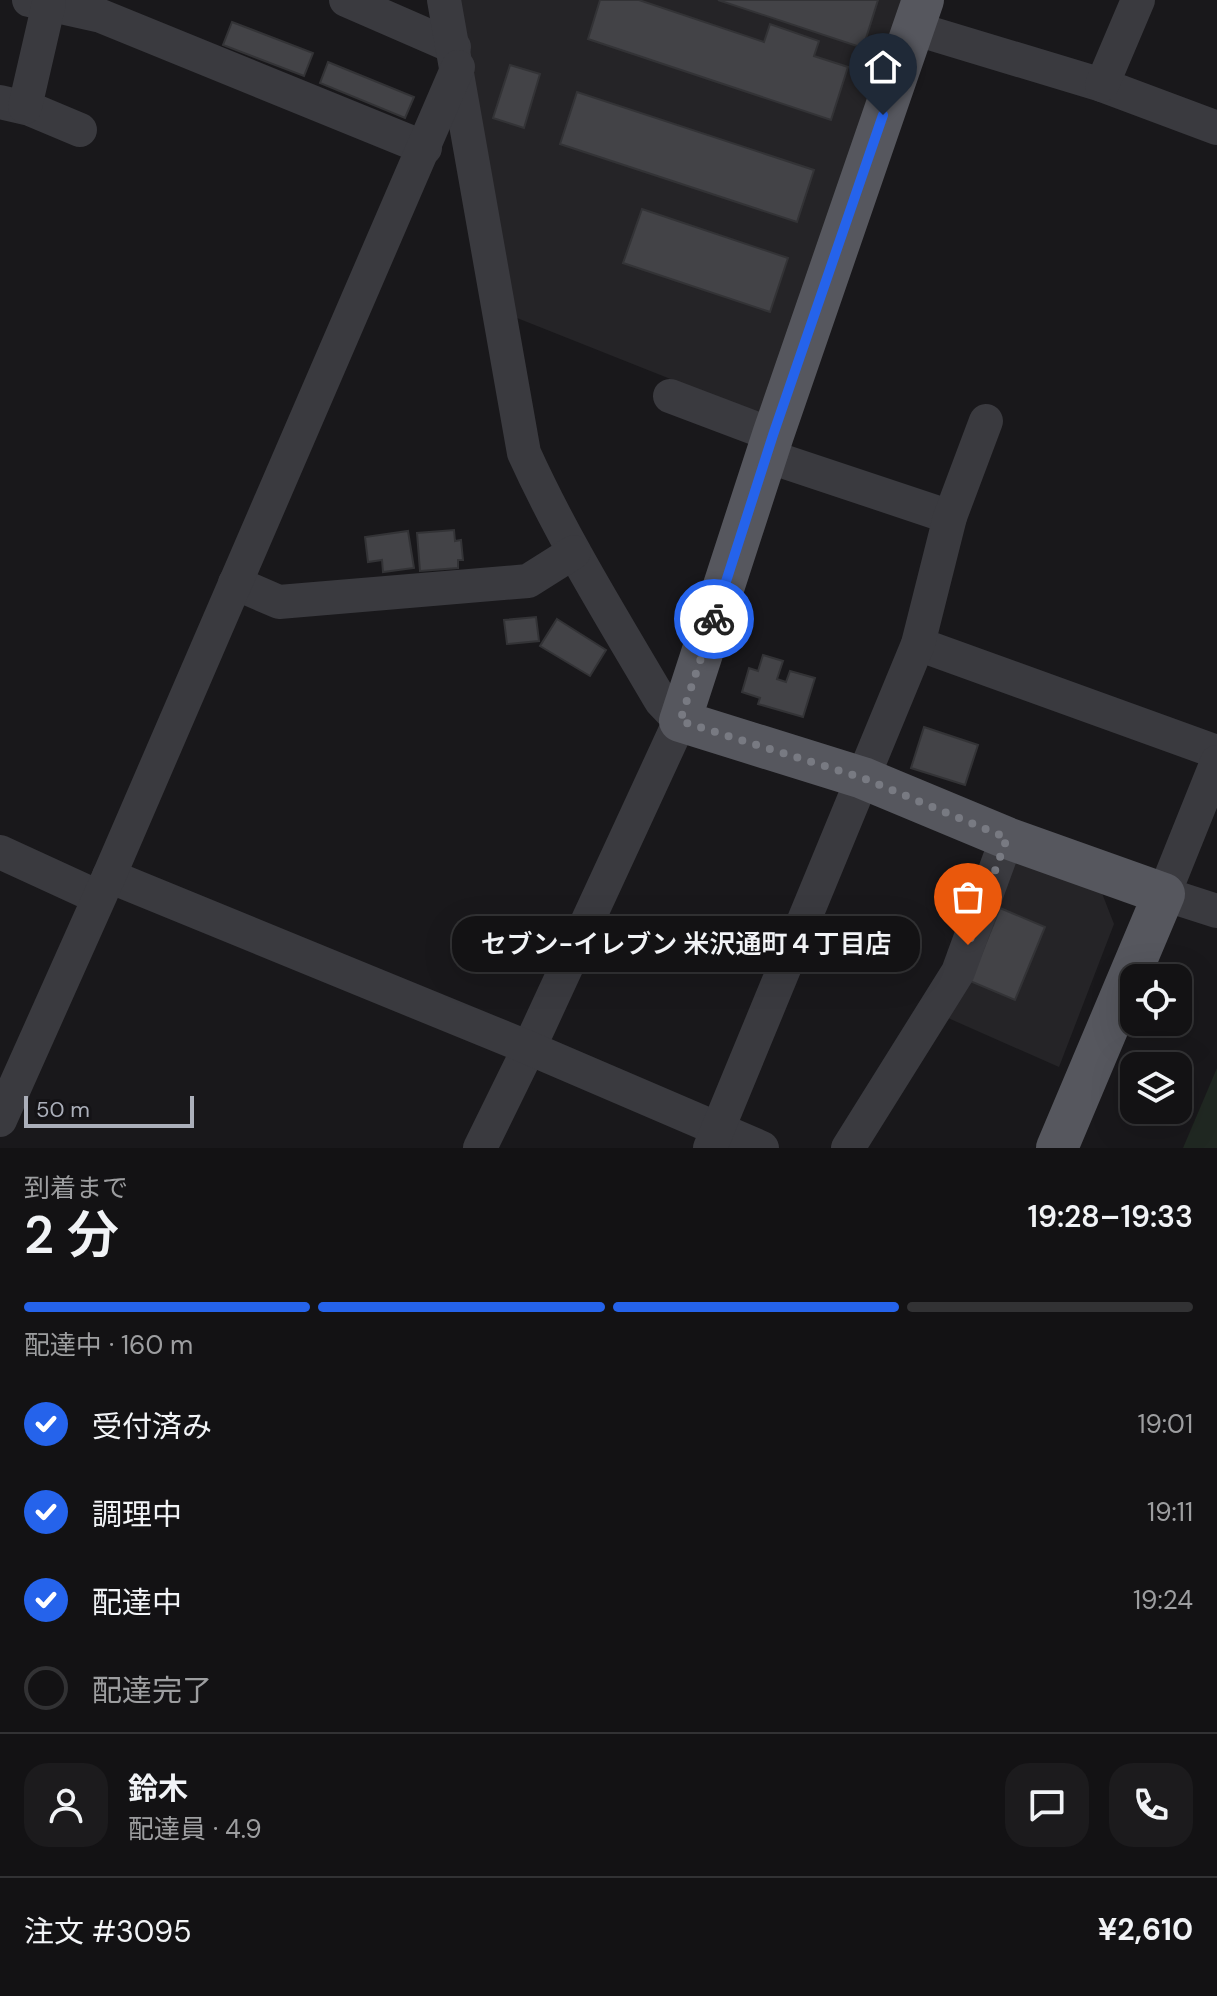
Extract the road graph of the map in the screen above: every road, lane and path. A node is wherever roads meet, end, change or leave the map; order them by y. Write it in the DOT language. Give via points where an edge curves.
graph roads {
  1 [pos="346,0"];
  2 [pos="444,0"];
  3 [pos="1138,0"];
  4 [pos="39,2"];
  5 [pos="918,14"];
  6 [pos="456,56"];
  7 [pos="1102,85"];
  8 [pos="12,105"];
  9 [pos="1217,128"];
  10 [pos="80,130"];
  11 [pos="425,148"];
  12 [pos="670,396"];
  13 [pos="986,421"];
  14 [pos="770,446"];
  15 [pos="950,517"];
  16 [pos="574,552"];
  17 [pos="235,583"];
  18 [pos="918,644"];
  19 [pos="680,721"];
  20 [pos="1217,752"];
  21 [pos="1217,762"];
  22 [pos="863,778"];
  23 [pos="1007,838"];
  24 [pos="0,852"];
  25 [pos="104,886"];
  26 [pos="1164,894"];
  27 [pos="1217,911"];
  28 [pos="529,1048"];
  29 [pos="0,1120"];
  30 [pos="714,1138"];
  31 [pos="480,1148"];
  32 [pos="762,1148"];
  33 [pos="848,1148"];
  34 [pos="1057,1148"];
  1 -- 6 [label="street"];
  2 -- 6 [label="street"];
  3 -- 7 [label="street"];
  4 -- 8 [label="street"];
  4 -- 11 [label="street" via="101,16"];
  5 -- 7 [label="street"];
  5 -- 14 [label="main road"];
  6 -- 11 [label="street"];
  6 -- 16 [label="street" via="524,453"];
  7 -- 9 [label="street"];
  8 -- 10 [label="street"];
  11 -- 17 [label="street"];
  12 -- 14 [label="street"];
  13 -- 15 [label="street"];
  14 -- 15 [label="street"];
  14 -- 19 [label="main road"];
  15 -- 18 [label="street"];
  16 -- 17 [label="street" via="528,581 279,602"];
  16 -- 19 [label="street" via="661,701"];
  17 -- 25 [label="street"];
  18 -- 20 [label="street"];
  18 -- 22 [label="street"];
  19 -- 22 [label="main road"];
  19 -- 28 [label="street"];
  21 -- 26 [label="street"];
  22 -- 23 [label="main road"];
  22 -- 30 [label="street"];
  23 -- 26 [label="main road"];
  23 -- 33 [label="street" via="958,972"];
  24 -- 25 [label="street"];
  25 -- 28 [label="street"];
  25 -- 29 [label="street"];
  26 -- 27 [label="street"];
  26 -- 34 [label="main road"];
  28 -- 30 [label="street"];
  28 -- 31 [label="street"];
  30 -- 32 [label="street"];
}
